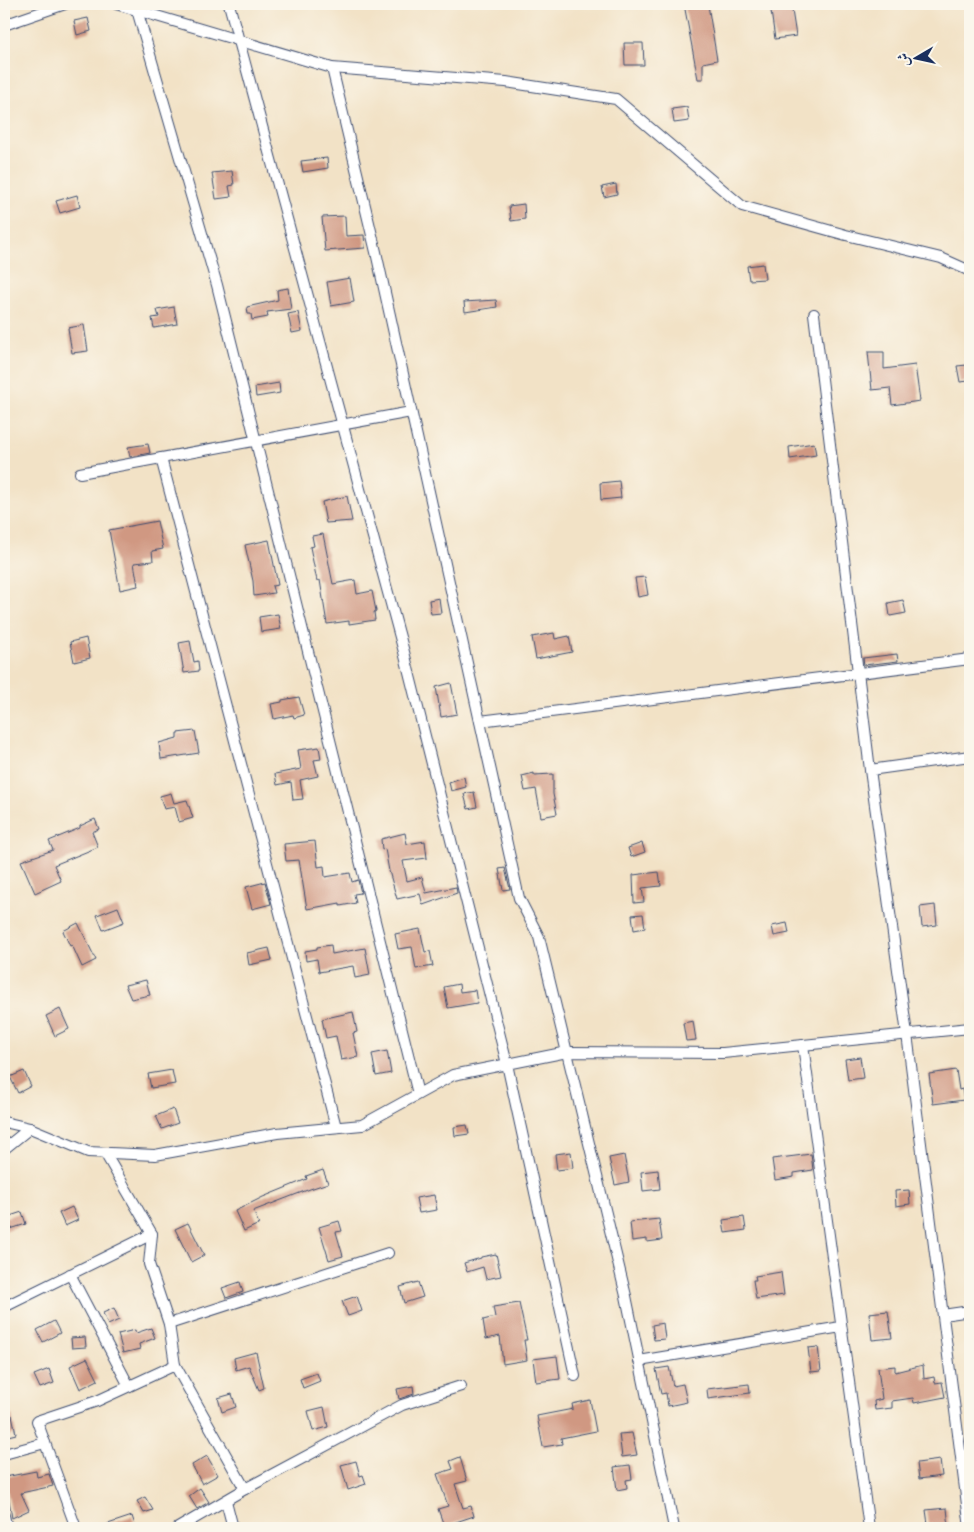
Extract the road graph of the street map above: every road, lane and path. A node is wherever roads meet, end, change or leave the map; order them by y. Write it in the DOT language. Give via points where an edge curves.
graph roads {
  1 [pos="65,4"];
  2 [pos="116,4"];
  3 [pos="229,4"];
  4 [pos="137,10"];
  5 [pos="4,25"];
  6 [pos="239,41"];
  7 [pos="332,68"];
  8 [pos="970,271"];
  9 [pos="814,314"];
  10 [pos="411,412"];
  11 [pos="343,424"];
  12 [pos="256,441"];
  13 [pos="161,458"];
  14 [pos="80,472"];
  15 [pos="970,660"];
  16 [pos="858,674"];
  17 [pos="480,721"];
  18 [pos="970,756"];
  19 [pos="870,770"];
  20 [pos="970,1028"];
  21 [pos="907,1034"];
  22 [pos="803,1045"];
  23 [pos="567,1052"];
  24 [pos="507,1064"];
  25 [pos="418,1094"];
  26 [pos="4,1122"];
  27 [pos="336,1127"];
  28 [pos="30,1128"];
  29 [pos="4,1149"];
  30 [pos="105,1153"];
  31 [pos="152,1234"];
  32 [pos="388,1252"];
  33 [pos="70,1274"];
  34 [pos="4,1307"];
  35 [pos="970,1311"];
  36 [pos="942,1315"];
  37 [pos="169,1324"];
  38 [pos="841,1327"];
  39 [pos="639,1361"];
  40 [pos="175,1365"];
  41 [pos="575,1376"];
  42 [pos="129,1386"];
  43 [pos="461,1386"];
  44 [pos="45,1443"];
  45 [pos="4,1454"];
  46 [pos="245,1489"];
  47 [pos="226,1501"];
  48 [pos="4,1516"];
  49 [pos="7,1528"];
  50 [pos="76,1528"];
  51 [pos="178,1528"];
  52 [pos="233,1528"];
  53 [pos="674,1528"];
  54 [pos="869,1528"];
  55 [pos="970,1528"];
  1 -- 5 [label="street"];
  2 -- 4 [label="street"];
  3 -- 6 [label="street"];
  4 -- 6 [label="street"];
  4 -- 12 [label="street" via="217,285"];
  6 -- 7 [label="street"];
  6 -- 11 [label="street"];
  7 -- 8 [label="street" via="506,82 616,99 742,206 941,258"];
  7 -- 10 [label="street"];
  9 -- 16 [label="street"];
  10 -- 11 [label="street"];
  10 -- 17 [label="street"];
  11 -- 12 [label="street"];
  11 -- 24 [label="street"];
  12 -- 13 [label="street"];
  12 -- 25 [label="street"];
  13 -- 14 [label="street"];
  13 -- 27 [label="street"];
  15 -- 16 [label="street"];
  16 -- 17 [label="street"];
  16 -- 19 [label="street"];
  17 -- 23 [label="street" via="519,898 539,937"];
  18 -- 19 [label="street"];
  19 -- 21 [label="street"];
  20 -- 21 [label="street"];
  21 -- 22 [label="street"];
  21 -- 36 [label="street"];
  22 -- 23 [label="street" via="723,1053"];
  22 -- 38 [label="street"];
  23 -- 24 [label="street"];
  23 -- 39 [label="street"];
  24 -- 25 [label="street" via="453,1075"];
  24 -- 41 [label="street"];
  25 -- 27 [label="street" via="362,1125"];
  26 -- 28 [label="street"];
  27 -- 30 [label="street" via="278,1132 155,1155"];
  28 -- 29 [label="street"];
  28 -- 30 [label="street" via="88,1152"];
  30 -- 31 [label="street"];
  31 -- 33 [label="street"];
  31 -- 37 [label="street" via="149,1264"];
  32 -- 37 [label="street"];
  33 -- 34 [label="street"];
  33 -- 42 [label="street"];
  35 -- 36 [label="street"];
  36 -- 55 [label="street"];
  37 -- 40 [label="street"];
  38 -- 39 [label="street"];
  38 -- 54 [label="street"];
  39 -- 53 [label="street"];
  40 -- 42 [label="street"];
  40 -- 46 [label="street"];
  42 -- 44 [label="street" via="97,1401 37,1421"];
  43 -- 46 [label="street" via="402,1405"];
  44 -- 45 [label="street"];
  44 -- 50 [label="street"];
  46 -- 47 [label="street"];
  47 -- 51 [label="street"];
  47 -- 52 [label="street"];
  48 -- 49 [label="street"];
}
